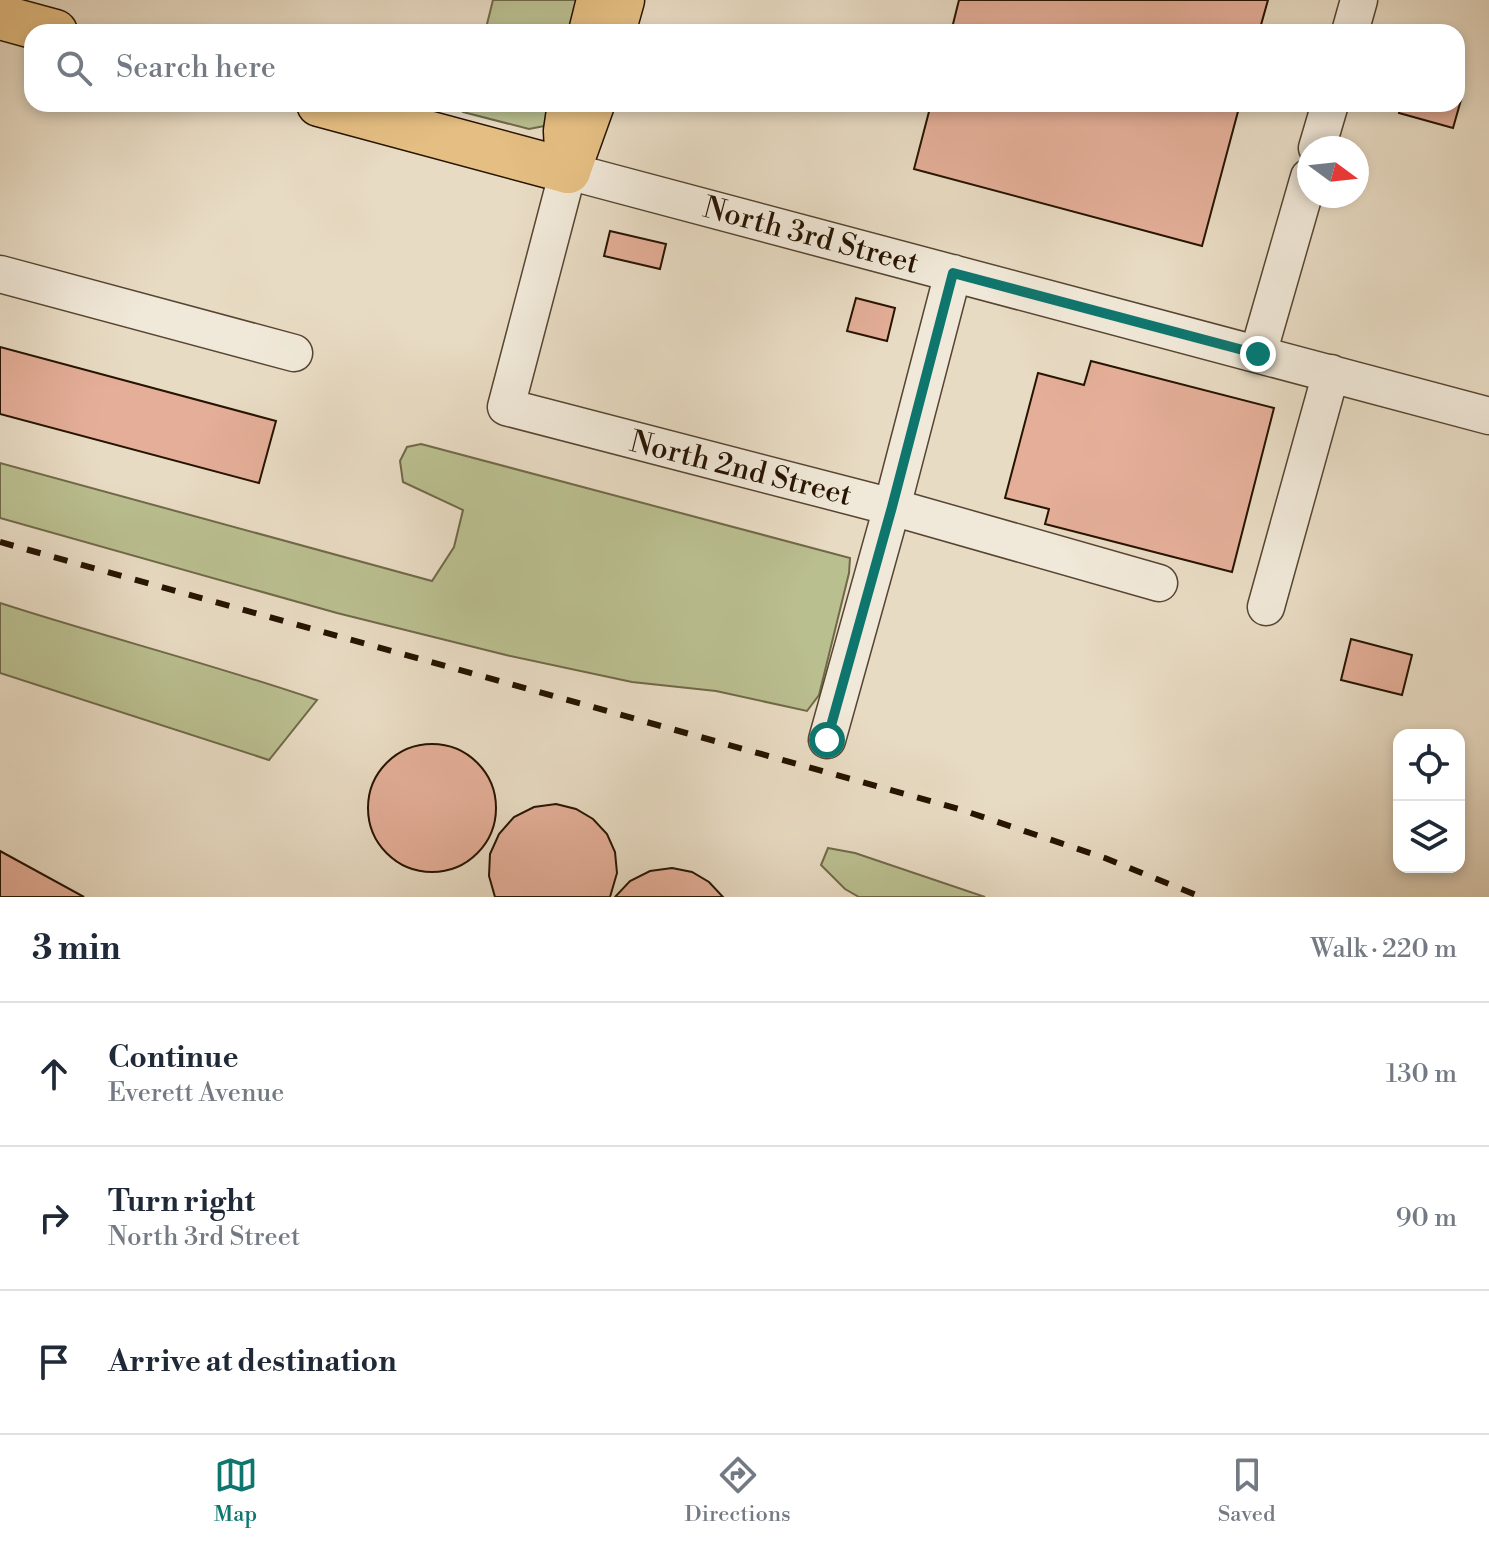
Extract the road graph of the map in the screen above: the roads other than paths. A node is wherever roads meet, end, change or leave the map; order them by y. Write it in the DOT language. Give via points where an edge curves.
graph roads {
  1 [pos="599,0"];
  2 [pos="622,0"];
  3 [pos="1359,0"];
  4 [pos="0,17"];
  5 [pos="26,24"];
  6 [pos="593,24"];
  7 [pos="615,24"];
  8 [pos="1352,24"];
  9 [pos="349,112"];
  10 [pos="569,112"];
  11 [pos="589,112"];
  12 [pos="1328,112"];
  13 [pos="1321,136"];
  14 [pos="568,171"];
  15 [pos="1300,208"];
  16 [pos="953,273"];
  17 [pos="0,274"];
  18 [pos="294,353"];
  19 [pos="1258,354"];
  20 [pos="1331,373"];
  21 [pos="1489,416"];
  22 [pos="892,507"];
  23 [pos="1159,583"];
  24 [pos="1266,607"];
  25 [pos="827,740"];
  1 -- 6 [label="main road"];
  2 -- 7 [label="main road"];
  3 -- 8 [label="street"];
  4 -- 5 [label="main road"];
  9 -- 14 [label="main road, North 3rd Street"];
  10 -- 14 [label="main road"];
  11 -- 14 [label="main road"];
  12 -- 13 [label="street"];
  14 -- 16 [label="street, North 3rd Street"];
  14 -- 22 [label="street, North 2nd Street" via="506,407"];
  15 -- 19 [label="street"];
  16 -- 19 [label="street, North 3rd Street"];
  16 -- 22 [label="street"];
  17 -- 18 [label="street"];
  19 -- 20 [label="street, North 3rd Street"];
  20 -- 21 [label="street, North 3rd Street"];
  20 -- 24 [label="street"];
  22 -- 23 [label="street, North 2nd Street"];
  22 -- 25 [label="street"];
}
